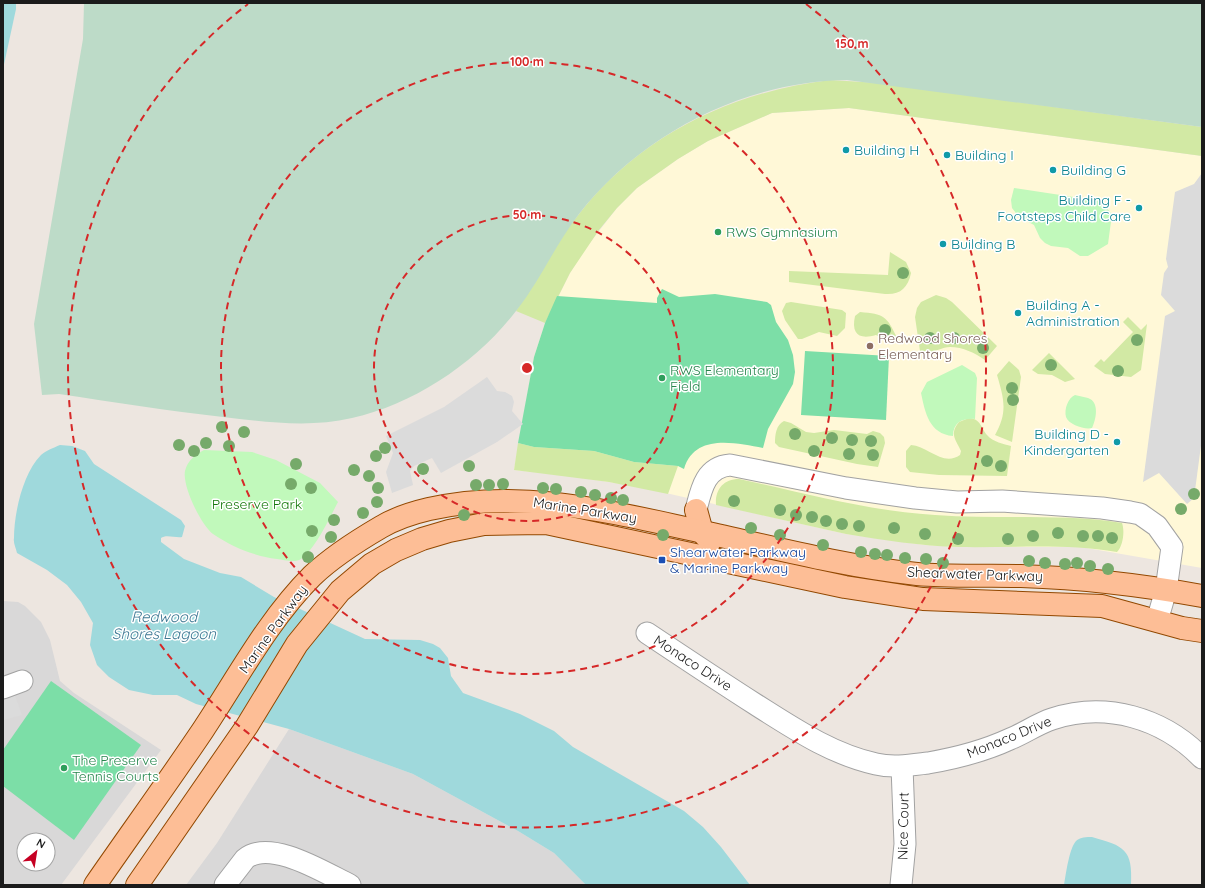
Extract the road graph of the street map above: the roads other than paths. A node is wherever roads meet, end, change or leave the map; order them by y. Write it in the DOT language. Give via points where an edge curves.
graph roads {
  1 [pos="696,510"];
  2 [pos="672,525"];
  3 [pos="702,532"];
  4 [pos="752,567"];
  5 [pos="1166,590"];
  6 [pos="1202,596"];
  7 [pos="1157,621"];
  8 [pos="1202,631"];
  9 [pos="647,633"];
  10 [pos="1202,758"];
  11 [pos="902,766"];
  12 [pos="95,885"];
  13 [pos="137,885"];
  14 [pos="225,885"];
  15 [pos="350,885"];
  16 [pos="901,885"];
  1 -- 2 [label="main road" via="686,520"];
  1 -- 3 [label="main road"];
  1 -- 5 [label="street" via="708,476 717,468 730,465 846,488 915,498 957,502 1033,503 1130,512 1140,514 1157,526 1172,547"];
  2 -- 3 [label="main road, Marine Parkway"];
  2 -- 12 [label="main road, Marine Parkway" via="571,505 483,500 410,513 386,524 312,576 276,619"];
  3 -- 4 [label="main road" via="715,546"];
  3 -- 5 [label="main road, Shearwater Parkway" via="812,556 918,574 1097,580"];
  4 -- 7 [label="main road, Shearwater Parkway" via="845,587 923,599 1102,606"];
  4 -- 13 [label="main road, Marine Parkway" via="546,523 484,524 449,531 408,545 372,564 340,591 297,644 217,772"];
  5 -- 6 [label="main road, Shearwater Parkway"];
  5 -- 7 [label="street"];
  7 -- 8 [label="main road, Shearwater Parkway"];
  9 -- 11 [label="street, Monaco Drive" via="800,733 856,758 877,764"];
  10 -- 11 [label="street, Monaco Drive" via="1174,735 1150,722 1125,714 1091,712 1053,719 992,747 952,759"];
  11 -- 16 [label="street, Nice Court" via="905,844"];
  14 -- 15 [label="street" via="249,856 269,852 290,857"];
}
